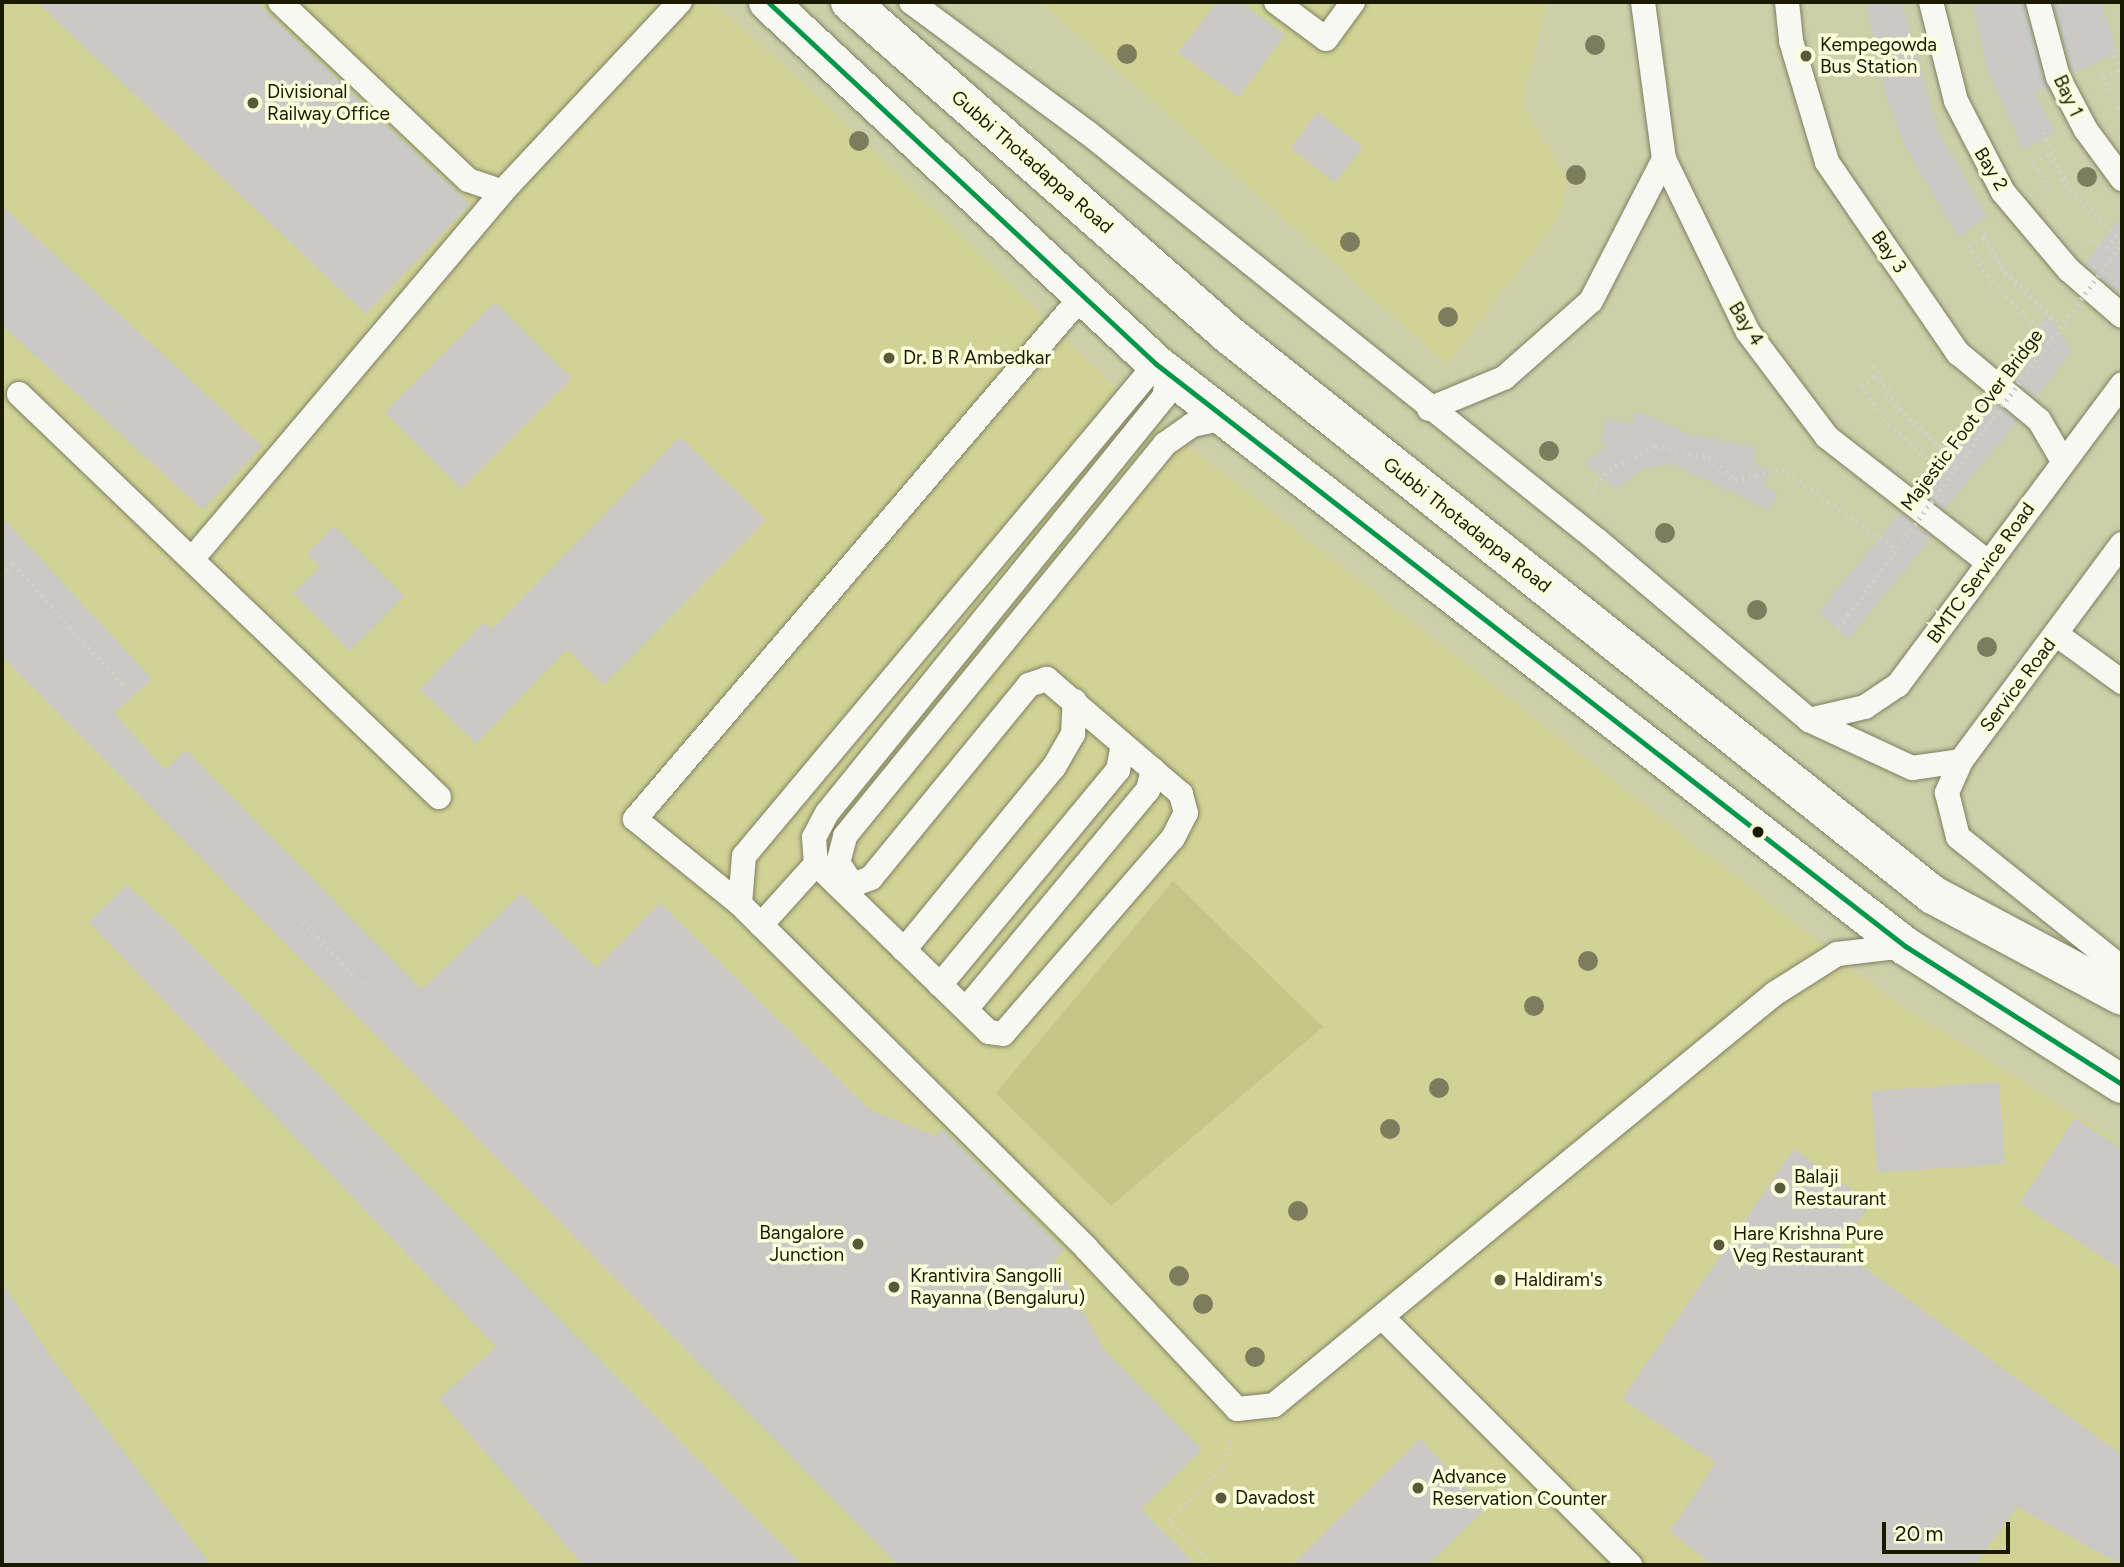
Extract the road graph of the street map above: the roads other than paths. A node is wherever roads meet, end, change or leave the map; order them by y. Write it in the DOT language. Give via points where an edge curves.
graph roads {
  1 [pos="280,2"];
  2 [pos="680,2"];
  3 [pos="768,2"];
  4 [pos="850,2"];
  5 [pos="911,2"];
  6 [pos="1276,2"];
  7 [pos="1353,2"];
  8 [pos="1643,2"];
  9 [pos="1787,2"];
  10 [pos="1931,2"];
  11 [pos="2038,2"];
  12 [pos="1664,159"];
  13 [pos="2122,179"];
  14 [pos="502,192"];
  15 [pos="1082,296"];
  16 [pos="2115,309"];
  17 [pos="1162,368"];
  18 [pos="2122,384"];
  19 [pos="19,394"];
  20 [pos="1429,409"];
  21 [pos="1225,418"];
  22 [pos="2063,461"];
  23 [pos="2122,544"];
  24 [pos="193,558"];
  25 [pos="1989,562"];
  26 [pos="2056,634"];
  27 [pos="2122,682"];
  28 [pos="1075,701"];
  29 [pos="1809,720"];
  30 [pos="1123,744"];
  31 [pos="1961,761"];
  32 [pos="1153,770"];
  33 [pos="439,797"];
  34 [pos="816,864"];
  35 [pos="740,904"];
  36 [pos="761,925"];
  37 [pos="1905,946"];
  38 [pos="904,950"];
  39 [pos="2122,968"];
  40 [pos="940,985"];
  41 [pos="2122,996"];
  42 [pos="965,1009"];
  43 [pos="2122,1084"];
  44 [pos="1382,1317"];
  45 [pos="1630,1565"];
  1 -- 14 [label="lane" via="468,180"];
  2 -- 14 [label="lane"];
  3 -- 15 [label="main road"];
  4 -- 41 [label="main road, Gubbi Thotadappa Road" via="1229,335 1933,895"];
  5 -- 20 [label="lane" via="1087,132"];
  6 -- 7 [label="lane" via="1326,39"];
  8 -- 12 [label="lane, Bay 4"];
  9 -- 22 [label="lane, Bay 3" via="1791,41 1827,162 1958,353 2039,420"];
  10 -- 16 [label="lane, Bay 2" via="1941,53 1977,148 2034,233"];
  11 -- 13 [label="lane, Bay 1" via="2058,77 2085,131"];
  12 -- 20 [label="lane" via="1591,301 1504,378"];
  12 -- 25 [label="lane, Bay 4" via="1748,332 1827,437"];
  14 -- 24 [label="lane"];
  15 -- 17 [label="main road"];
  15 -- 35 [label="lane" via="635,819"];
  17 -- 21 [label="main road"];
  17 -- 34 [label="lane" via="1164,397 827,813 814,837"];
  17 -- 35 [label="lane" via="744,856"];
  18 -- 22 [label="lane, BMTC Service Road"];
  19 -- 24 [label="lane"];
  20 -- 29 [label="lane" via="1598,541"];
  21 -- 28 [label="lane" via="1192,425 1165,444 845,836 838,863 853,886 871,878 1029,685 1047,679"];
  21 -- 37 [label="main road"];
  22 -- 25 [label="lane, BMTC Service Road"];
  23 -- 26 [label="lane, Service Road"];
  24 -- 33 [label="lane"];
  25 -- 29 [label="lane, BMTC Service Road" via="1898,685 1865,707"];
  26 -- 27 [label="lane"];
  26 -- 31 [label="lane, Service Road"];
  28 -- 30 [label="lane"];
  28 -- 38 [label="lane" via="1073,734 1054,767"];
  29 -- 31 [label="lane" via="1912,768"];
  30 -- 32 [label="lane"];
  30 -- 40 [label="lane" via="1118,770"];
  31 -- 39 [label="lane, Service Road" via="1947,793 1958,837"];
  32 -- 42 [label="lane" via="1148,790"];
  32 -- 42 [label="lane" via="1181,794 1186,813 1173,838 1003,1034 989,1032"];
  34 -- 36 [label="lane"];
  34 -- 38 [label="lane"];
  35 -- 36 [label="lane"];
  36 -- 44 [label="lane" via="1086,1248 1237,1409 1273,1405"];
  37 -- 43 [label="main road"];
  37 -- 44 [label="lane" via="1837,954 1774,994"];
  38 -- 40 [label="lane"];
  40 -- 42 [label="lane"];
  44 -- 45 [label="lane"];
}
